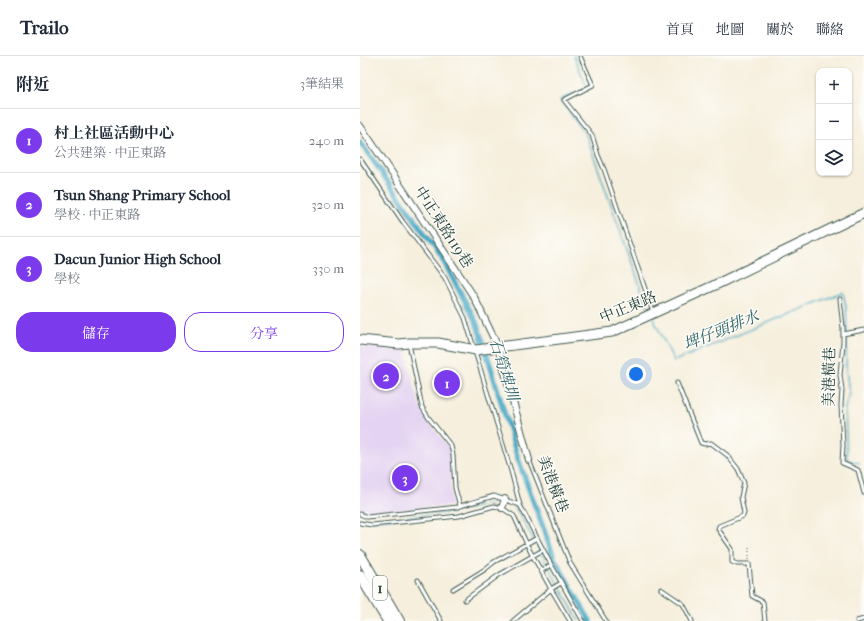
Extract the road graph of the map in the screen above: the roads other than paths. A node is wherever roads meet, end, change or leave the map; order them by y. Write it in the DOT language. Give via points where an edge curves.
graph roads {
  1 [pos="580,56"];
  2 [pos="360,126"];
  3 [pos="360,159"];
  4 [pos="864,213"];
  5 [pos="840,299"];
  6 [pos="653,313"];
  7 [pos="864,330"];
  8 [pos="843,334"];
  9 [pos="360,340"];
  10 [pos="409,343"];
  11 [pos="498,347"];
  12 [pos="476,350"];
  13 [pos="677,383"];
  14 [pos="529,460"];
  15 [pos="864,493"];
  16 [pos="505,499"];
  17 [pos="520,505"];
  18 [pos="460,506"];
  19 [pos="502,508"];
  20 [pos="360,514"];
  21 [pos="360,523"];
  22 [pos="537,538"];
  23 [pos="527,543"];
  24 [pos="543,550"];
  25 [pos="360,555"];
  26 [pos="533,556"];
  27 [pos="551,565"];
  28 [pos="541,571"];
  29 [pos="360,575"];
  30 [pos="418,580"];
  31 [pos="561,583"];
  32 [pos="452,588"];
  33 [pos="661,588"];
  34 [pos="551,589"];
  35 [pos="465,600"];
  36 [pos="864,619"];
  37 [pos="388,621"];
  38 [pos="399,621"];
  39 [pos="441,621"];
  40 [pos="513,621"];
  41 [pos="570,621"];
  42 [pos="583,621"];
  43 [pos="606,621"];
  44 [pos="692,621"];
  45 [pos="765,621"];
  46 [pos="857,621"];
  1 -- 6 [label="lane" via="593,85 564,100 592,135"];
  2 -- 11 [label="street, 中正東路119巷" via="474,297"];
  3 -- 12 [label="lane" via="402,222 445,278 465,318"];
  4 -- 6 [label="main road, 中正東路"];
  5 -- 8 [label="lane, 美港橫巷"];
  6 -- 11 [label="main road, 中正東路" via="612,332"];
  7 -- 8 [label="lane"];
  8 -- 15 [label="lane, 美港橫巷" via="840,375 842,463 858,470"];
  9 -- 10 [label="main road, 中正東路"];
  10 -- 12 [label="main road, 中正東路" via="438,343"];
  10 -- 18 [label="lane" via="422,406 451,446 455,488"];
  11 -- 12 [label="main road, 中正東路"];
  11 -- 14 [label="street, 美港橫巷"];
  12 -- 17 [label="lane"];
  13 -- 45 [label="lane" via="701,443 711,443 727,455 738,469 744,483 741,496 743,516 719,526 718,529 732,549 732,562 749,564 752,596 762,602"];
  14 -- 43 [label="lane, 美港橫巷" via="570,563"];
  16 -- 17 [label="lane"];
  16 -- 18 [label="lane" via="494,496"];
  16 -- 19 [label="street"];
  17 -- 22 [label="lane"];
  18 -- 20 [label="lane" via="367,517"];
  19 -- 21 [label="lane" via="494,506 459,516"];
  19 -- 23 [label="lane" via="514,516"];
  22 -- 23 [label="lane"];
  22 -- 24 [label="lane"];
  23 -- 26 [label="lane"];
  23 -- 32 [label="lane"];
  24 -- 26 [label="lane"];
  24 -- 27 [label="lane"];
  25 -- 38 [label="main road, 1"];
  26 -- 28 [label="lane"];
  26 -- 35 [label="lane"];
  27 -- 28 [label="lane"];
  27 -- 31 [label="lane"];
  28 -- 34 [label="lane"];
  29 -- 37 [label="main road, 1"];
  30 -- 39 [label="lane"];
  31 -- 34 [label="lane"];
  31 -- 42 [label="lane"];
  33 -- 44 [label="lane" via="683,604"];
  34 -- 40 [label="lane"];
  34 -- 41 [label="lane"];
  36 -- 46 [label="lane"];
}
